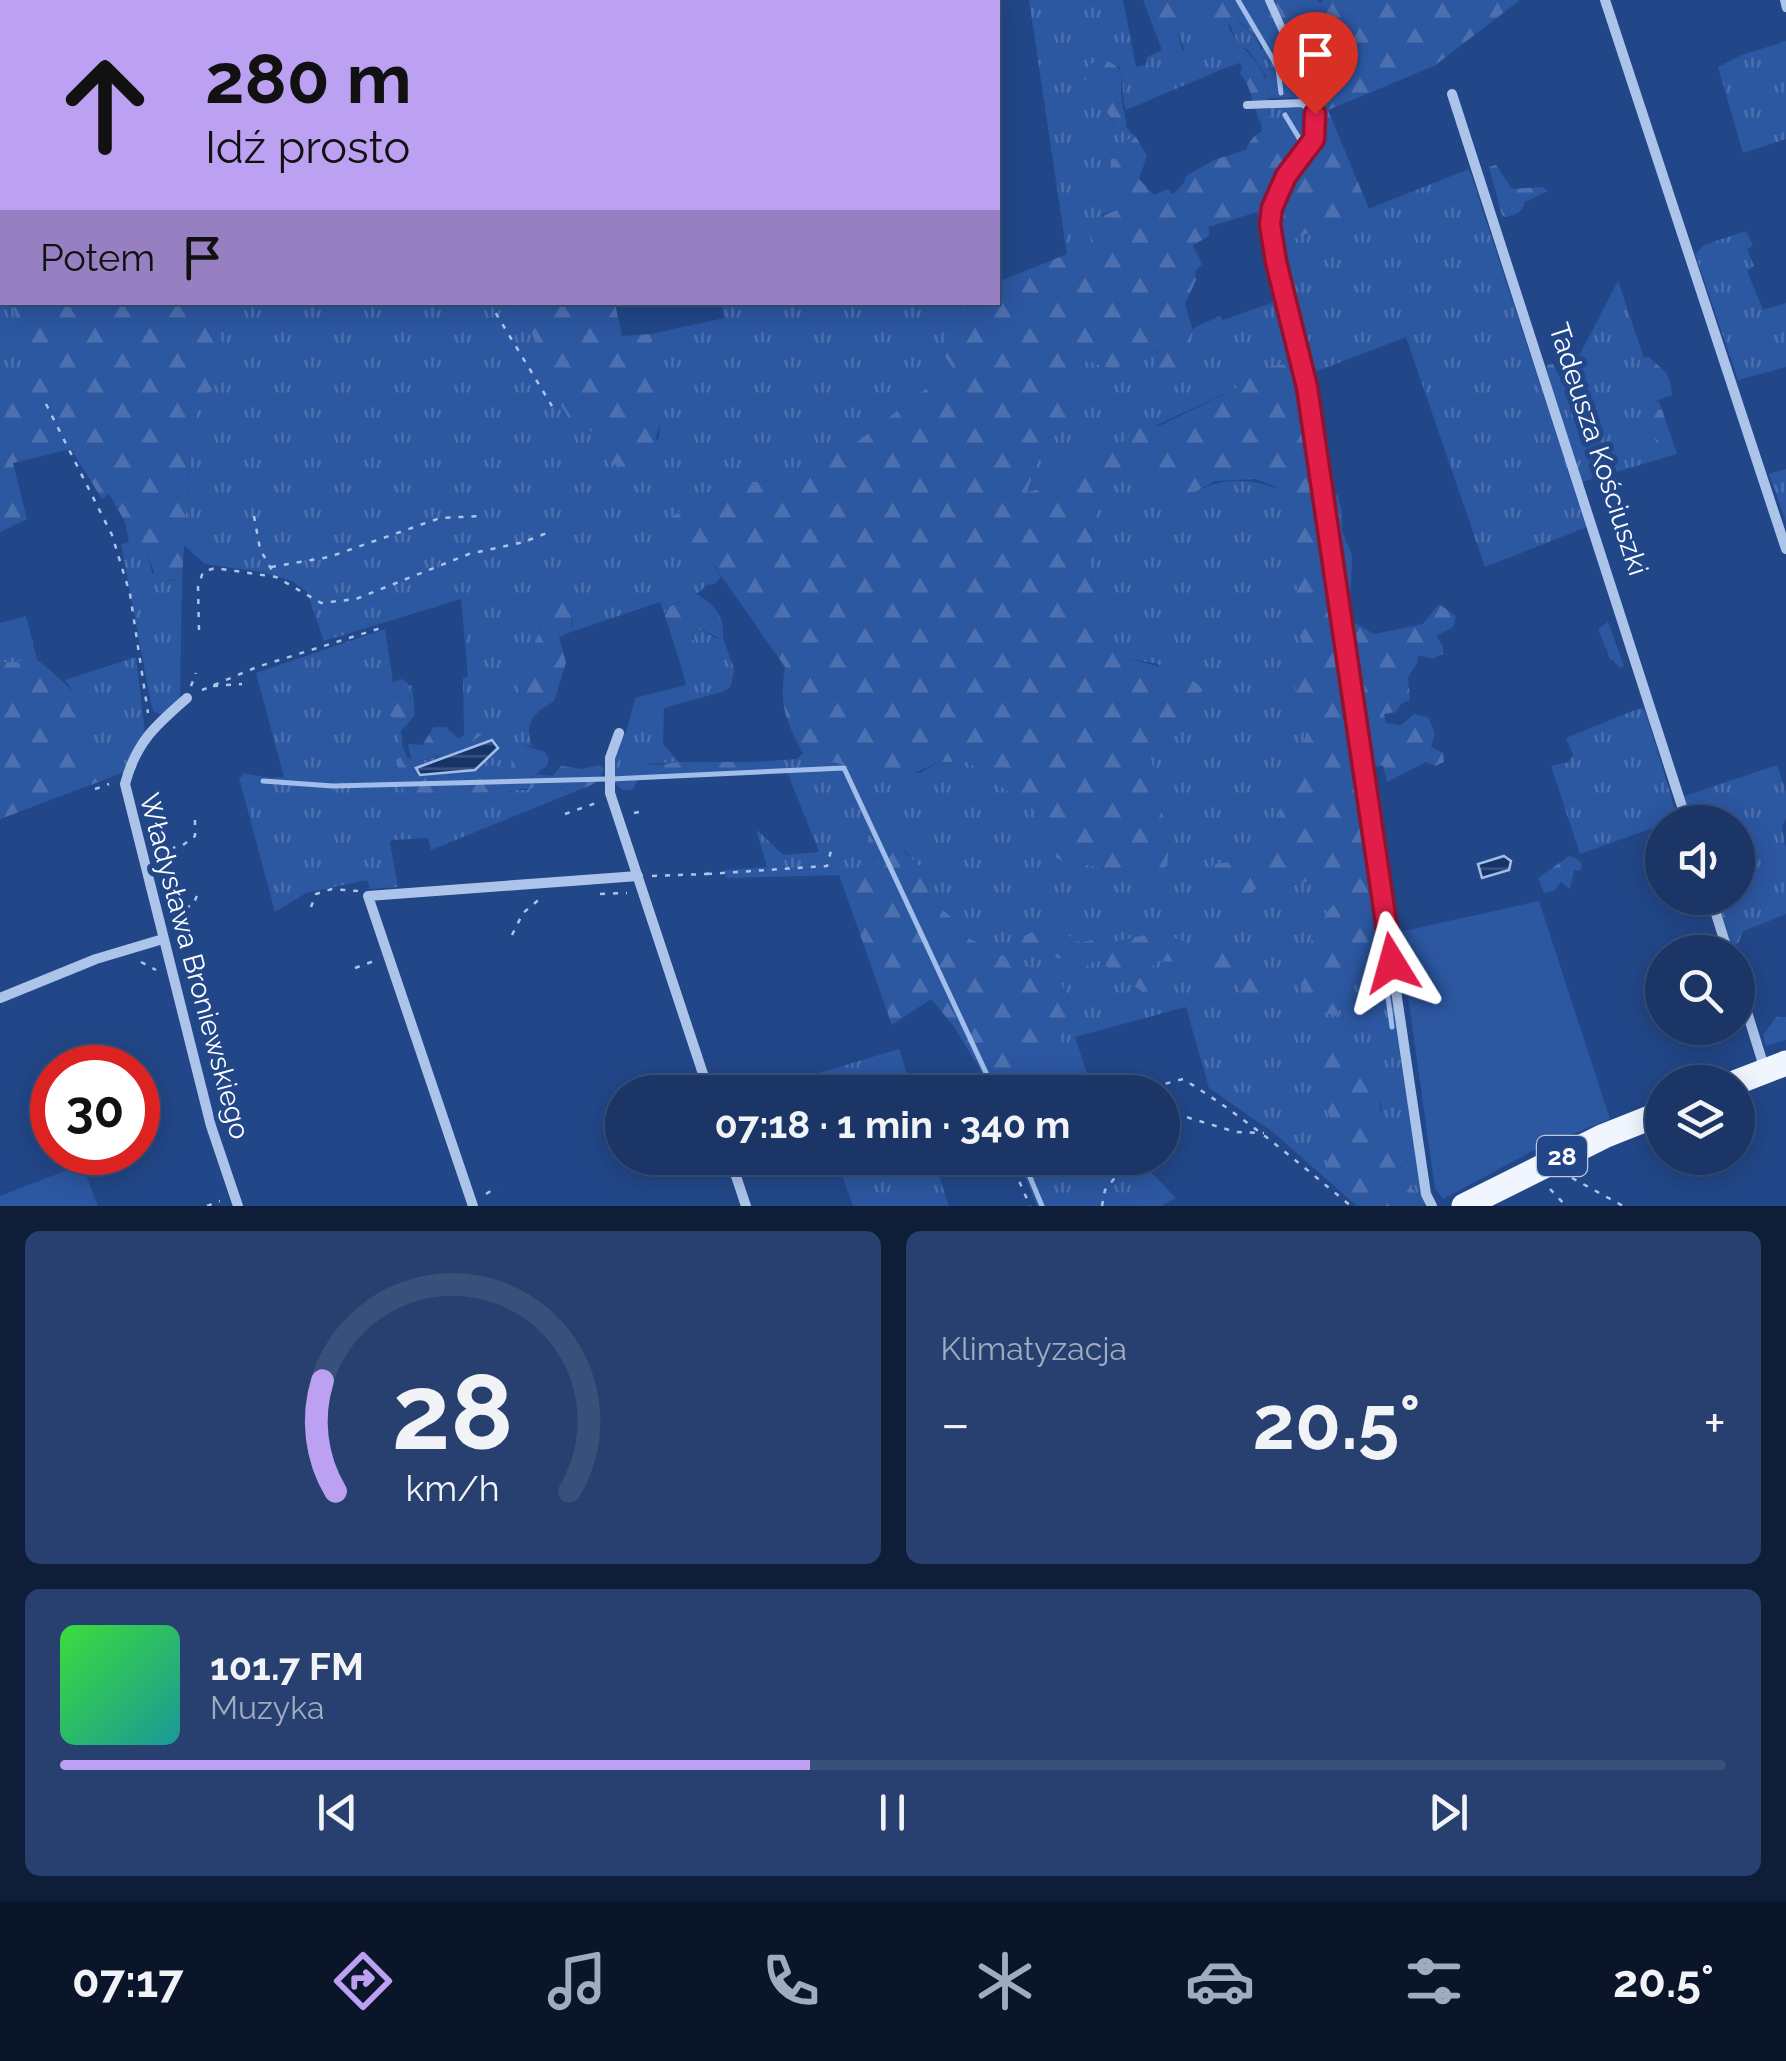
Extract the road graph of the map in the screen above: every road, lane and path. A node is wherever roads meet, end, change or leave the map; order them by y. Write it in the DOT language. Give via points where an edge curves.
graph roads {
  1 [pos="1269,0"];
  2 [pos="1605,0"];
  3 [pos="1784,0"];
  4 [pos="1786,8"];
  5 [pos="1452,94"];
  6 [pos="1247,104"];
  7 [pos="1315,114"];
  8 [pos="1276,262"];
  9 [pos="492,305"];
  10 [pos="46,404"];
  11 [pos="552,406"];
  12 [pos="254,516"];
  13 [pos="482,516"];
  14 [pos="552,530"];
  15 [pos="1786,549"];
  16 [pos="271,567"];
  17 [pos="276,577"];
  18 [pos="384,627"];
  19 [pos="198,630"];
  20 [pos="196,673"];
  21 [pos="242,684"];
  22 [pos="210,686"];
  23 [pos="188,698"];
  24 [pos="150,730"];
  25 [pos="618,732"];
  26 [pos="612,799"];
  27 [pos="1682,805"];
  28 [pos="195,814"];
  29 [pos="565,814"];
  30 [pos="832,846"];
  31 [pos="156,852"];
  32 [pos="712,868"];
  33 [pos="707,874"];
  34 [pos="638,876"];
  35 [pos="199,891"];
  36 [pos="644,893"];
  37 [pos="590,894"];
  38 [pos="554,895"];
  39 [pos="368,896"];
  40 [pos="311,907"];
  41 [pos="157,915"];
  42 [pos="512,935"];
  43 [pos="194,936"];
  44 [pos="168,938"];
  45 [pos="390,956"];
  46 [pos="136,960"];
  47 [pos="356,968"];
  48 [pos="164,976"];
  49 [pos="0,998"];
  50 [pos="1755,1021"];
  51 [pos="1776,1067"];
  52 [pos="703,1075"];
  53 [pos="1180,1081"];
  54 [pos="1180,1118"];
  55 [pos="1645,1120"];
  56 [pos="1266,1134"];
  57 [pos="736,1175"];
  58 [pos="1016,1175"];
  59 [pos="1117,1175"];
  60 [pos="1567,1175"];
  61 [pos="1018,1179"];
  62 [pos="1012,1181"];
  63 [pos="1550,1189"];
  64 [pos="238,1206"];
  65 [pos="473,1206"];
  66 [pos="746,1206"];
  67 [pos="1030,1206"];
  68 [pos="1102,1206"];
  69 [pos="1351,1206"];
  70 [pos="1432,1206"];
  71 [pos="1464,1206"];
  72 [pos="1566,1206"];
  73 [pos="1623,1206"];
  1 -- 7 [label="lane"];
  2 -- 15 [label="street"];
  3 -- 4 [label="lane"];
  5 -- 27 [label="street, Tadeusza Kościuszki"];
  6 -- 7 [label="lane" via="1303,103"];
  7 -- 8 [label="lane" via="1314,139 1272,208"];
  8 -- 70 [label="street" via="1307,387"];
  9 -- 11 [label="path"];
  10 -- 24 [label="path" via="126,577"];
  12 -- 16 [label="path"];
  13 -- 16 [label="path" via="440,518 329,557"];
  14 -- 17 [label="path" via="356,599 321,603"];
  16 -- 17 [label="path"];
  17 -- 19 [label="path" via="203,572"];
  18 -- 22 [label="path"];
  20 -- 23 [label="path"];
  21 -- 22 [label="path"];
  22 -- 23 [label="path"];
  23 -- 24 [label="street, Władysława Broniewskiego"];
  24 -- 41 [label="street, Władysława Broniewskiego" via="125,784"];
  25 -- 26 [label="street" via="610,758"];
  26 -- 29 [label="path"];
  26 -- 34 [label="street"];
  28 -- 31 [label="path" via="195,836"];
  30 -- 33 [label="path" via="828,866"];
  32 -- 33 [label="path"];
  33 -- 34 [label="path"];
  34 -- 36 [label="street"];
  34 -- 39 [label="street"];
  35 -- 41 [label="path" via="193,905"];
  36 -- 37 [label="path"];
  36 -- 52 [label="street"];
  38 -- 42 [label="path" via="530,904"];
  39 -- 40 [label="path" via="332,889 316,894"];
  39 -- 45 [label="street"];
  41 -- 44 [label="street, Władysława Broniewskiego"];
  43 -- 44 [label="path"];
  44 -- 49 [label="street"];
  44 -- 64 [label="street, Władysława Broniewskiego" via="211,1126"];
  45 -- 47 [label="path"];
  45 -- 65 [label="street"];
  46 -- 48 [label="path"];
  50 -- 51 [label="street"];
  53 -- 56 [label="path"];
  54 -- 56 [label="path"];
  55 -- 71 [label="main road, 28"];
  56 -- 69 [label="path"];
  57 -- 66 [label="street"];
  58 -- 61 [label="path"];
  59 -- 68 [label="path"];
  60 -- 73 [label="path"];
  61 -- 62 [label="path"];
  61 -- 67 [label="path"];
  63 -- 72 [label="path"];
}
